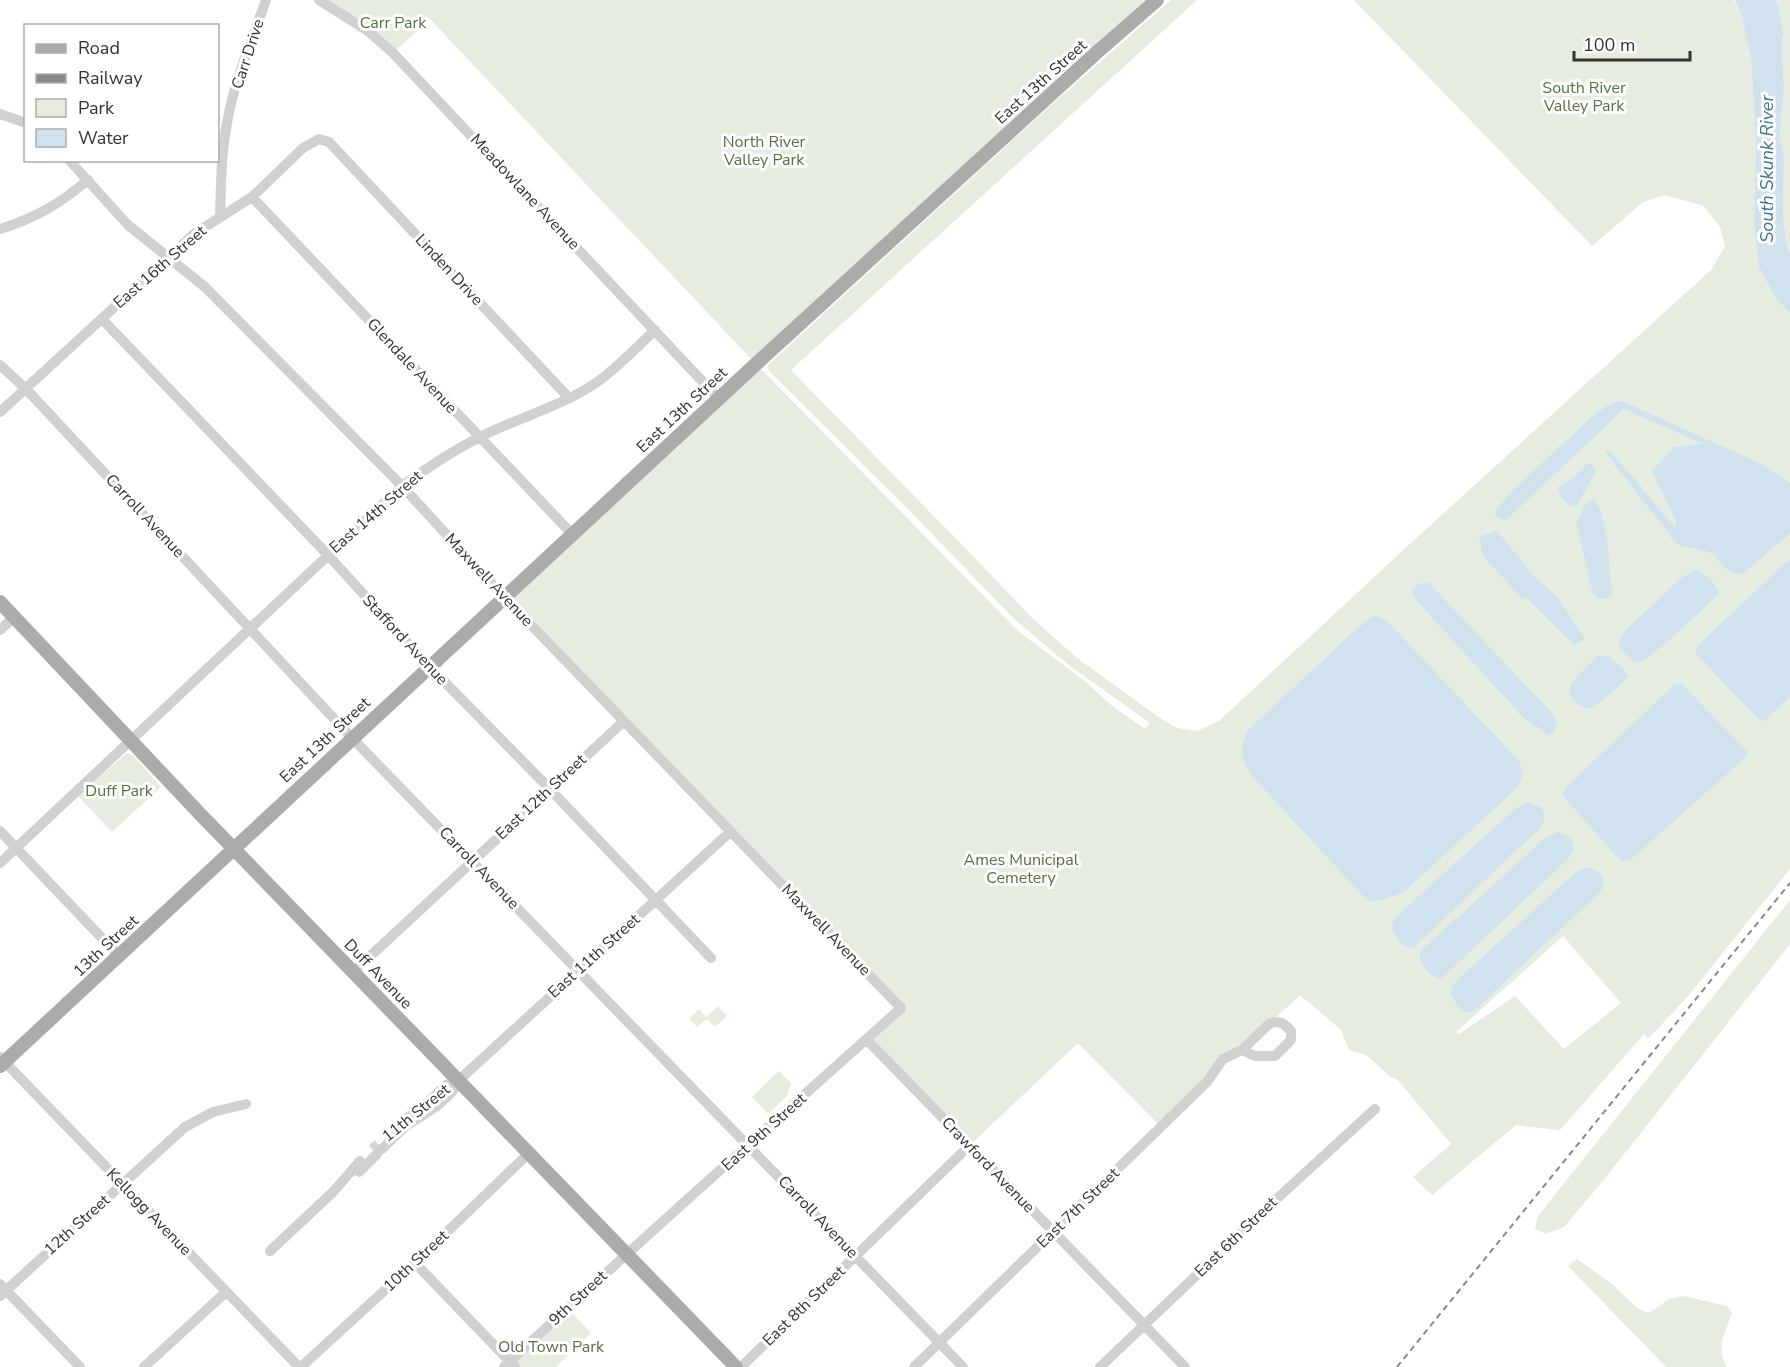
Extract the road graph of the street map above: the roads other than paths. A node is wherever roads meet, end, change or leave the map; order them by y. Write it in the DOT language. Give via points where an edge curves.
graph roads {
  1 [pos="266,0"];
  2 [pos="319,0"];
  3 [pos="1157,0"];
  4 [pos="0,114"];
  5 [pos="24,122"];
  6 [pos="222,122"];
  7 [pos="329,142"];
  8 [pos="71,162"];
  9 [pos="88,180"];
  10 [pos="252,196"];
  11 [pos="220,216"];
  12 [pos="0,229"];
  13 [pos="168,258"];
  14 [pos="102,319"];
  15 [pos="655,330"];
  16 [pos="0,365"];
  17 [pos="26,389"];
  18 [pos="569,398"];
  19 [pos="718,399"];
  20 [pos="0,412"];
  21 [pos="479,437"];
  22 [pos="402,486"];
  23 [pos="572,534"];
  24 [pos="328,555"];
  25 [pos="504,597"];
  26 [pos="0,602"];
  27 [pos="14,617"];
  28 [pos="250,628"];
  29 [pos="0,630"];
  30 [pos="429,667"];
  31 [pos="624,721"];
  32 [pos="352,738"];
  33 [pos="130,741"];
  34 [pos="550,789"];
  35 [pos="0,831"];
  36 [pos="730,832"];
  37 [pos="16,848"];
  38 [pos="233,848"];
  39 [pos="473,861"];
  40 [pos="0,863"];
  41 [pos="656,900"];
  42 [pos="119,956"];
  43 [pos="711,958"];
  44 [pos="579,970"];
  45 [pos="353,972"];
  46 [pos="901,1008"];
  47 [pos="867,1040"];
  48 [pos="1242,1050"];
  49 [pos="2,1062"];
  50 [pos="458,1081"];
  51 [pos="246,1104"];
  52 [pos="1375,1109"];
  53 [pos="970,1145"];
  54 [pos="749,1146"];
  55 [pos="377,1149"];
  56 [pos="529,1153"];
  57 [pos="122,1184"];
  58 [pos="333,1192"];
  59 [pos="1053,1232"];
  60 [pos="270,1251"];
  61 [pos="626,1254"];
  62 [pos="856,1256"];
  63 [pos="414,1263"];
  64 [pos="2,1290"];
  65 [pos="226,1292"];
  66 [pos="1144,1325"];
  67 [pos="939,1342"];
  68 [pos="510,1365"];
  69 [pos="733,1366"];
  70 [pos="80,1367"];
  71 [pos="144,1367"];
  72 [pos="300,1367"];
  73 [pos="914,1367"];
  74 [pos="963,1367"];
  75 [pos="1100,1367"];
  76 [pos="1185,1367"];
  1 -- 6 [label="street, Carr Drive"];
  2 -- 15 [label="street, Meadowlane Avenue" via="369,31 393,53"];
  3 -- 19 [label="main road, East 13th Street"];
  4 -- 5 [label="street"];
  6 -- 11 [label="street, Carr Drive"];
  7 -- 10 [label="street, East 16th Street" via="311,142"];
  7 -- 18 [label="street, Linden Drive"];
  8 -- 9 [label="street, Maxwell Avenue"];
  9 -- 12 [label="street" via="52,208"];
  9 -- 13 [label="street, Maxwell Avenue" via="128,225"];
  10 -- 11 [label="street, East 16th Street"];
  10 -- 21 [label="street, Glendale Avenue"];
  11 -- 13 [label="street, East 16th Street"];
  13 -- 14 [label="street, East 16th Street"];
  13 -- 22 [label="street, Maxwell Avenue" via="205,287"];
  14 -- 17 [label="street, East 16th Street"];
  14 -- 24 [label="street, Stafford Avenue"];
  15 -- 18 [label="street, East 14th Street" via="599,380"];
  15 -- 19 [label="street, Meadowlane Avenue"];
  16 -- 17 [label="street, Carroll Avenue"];
  17 -- 20 [label="street, East 16th Street"];
  17 -- 28 [label="street, Carroll Avenue"];
  18 -- 21 [label="street, East 14th Street"];
  19 -- 23 [label="main road, East 13th Street"];
  21 -- 22 [label="street, East 14th Street"];
  21 -- 23 [label="street, Glendale Avenue"];
  22 -- 24 [label="street, East 14th Street"];
  22 -- 25 [label="street, Maxwell Avenue"];
  23 -- 25 [label="main road, East 13th Street"];
  24 -- 28 [label="street, East 14th Street"];
  24 -- 30 [label="street, Stafford Avenue"];
  25 -- 30 [label="main road, East 13th Street"];
  25 -- 31 [label="street, Maxwell Avenue"];
  26 -- 27 [label="main road, Duff Avenue"];
  27 -- 29 [label="street"];
  27 -- 33 [label="main road, Duff Avenue"];
  28 -- 32 [label="street, Carroll Avenue"];
  28 -- 33 [label="street, East 14th Street"];
  30 -- 32 [label="main road, East 13th Street"];
  30 -- 34 [label="street, Stafford Avenue"];
  31 -- 34 [label="street, East 12th Street"];
  31 -- 36 [label="street, Maxwell Avenue"];
  32 -- 38 [label="main road, East 13th Street"];
  32 -- 39 [label="street, Carroll Avenue"];
  33 -- 37 [label="street, East 14th Street"];
  33 -- 38 [label="main road, Duff Avenue"];
  34 -- 39 [label="street, East 12th Street"];
  34 -- 41 [label="street, Stafford Avenue"];
  35 -- 37 [label="street"];
  36 -- 41 [label="street, East 11th Street"];
  36 -- 46 [label="street, Maxwell Avenue"];
  37 -- 40 [label="street, East 14th Street"];
  37 -- 42 [label="street"];
  38 -- 42 [label="main road, 13th Street"];
  38 -- 45 [label="main road, Duff Avenue"];
  39 -- 44 [label="street, Carroll Avenue"];
  39 -- 45 [label="street, East 12th Street"];
  41 -- 43 [label="street, Stafford Avenue"];
  41 -- 44 [label="street, East 11th Street"];
  42 -- 49 [label="main road, 13th Street"];
  44 -- 50 [label="street, East 11th Street"];
  44 -- 54 [label="street, Carroll Avenue"];
  45 -- 50 [label="main road, Duff Avenue"];
  46 -- 47 [label="street, East 9th Street"];
  47 -- 53 [label="street, Crawford Avenue"];
  47 -- 54 [label="street, East 9th Street"];
  48 -- 59 [label="street, East 7th Street" via="1223,1059 1207,1082"];
  49 -- 57 [label="street, Kellogg Avenue"];
  50 -- 55 [label="street, 11th Street" via="446,1085 402,1120"];
  50 -- 56 [label="main road, Duff Avenue"];
  51 -- 57 [label="street, 12th Street" via="213,1112 185,1127"];
  52 -- 66 [label="street, East 6th Street"];
  53 -- 59 [label="street, Crawford Avenue"];
  53 -- 62 [label="street, East 8th Street"];
  54 -- 61 [label="street, East 9th Street"];
  54 -- 62 [label="street, Carroll Avenue"];
  55 -- 58 [label="street, 11th Street"];
  55 -- 58 [label="street, 11th Street" via="348,1182"];
  56 -- 61 [label="main road, Duff Avenue"];
  56 -- 63 [label="street, 10th Street"];
  57 -- 64 [label="street, 12th Street"];
  57 -- 65 [label="street, Kellogg Avenue"];
  58 -- 60 [label="street, 11th Street"];
  59 -- 66 [label="street, Crawford Avenue"];
  59 -- 67 [label="street, East 7th Street"];
  61 -- 68 [label="street, 9th Street"];
  61 -- 69 [label="main road, Duff Avenue"];
  62 -- 67 [label="street, Carroll Avenue"];
  62 -- 69 [label="street, East 8th Street"];
  63 -- 68 [label="street"];
  63 -- 72 [label="street, 10th Street"];
  64 -- 70 [label="street"];
  65 -- 71 [label="street"];
  65 -- 72 [label="street, Kellogg Avenue"];
  66 -- 75 [label="street, East 6th Street"];
  66 -- 76 [label="street, Crawford Avenue"];
  67 -- 73 [label="street, East 7th Street"];
  67 -- 74 [label="street, Carroll Avenue"];
}
